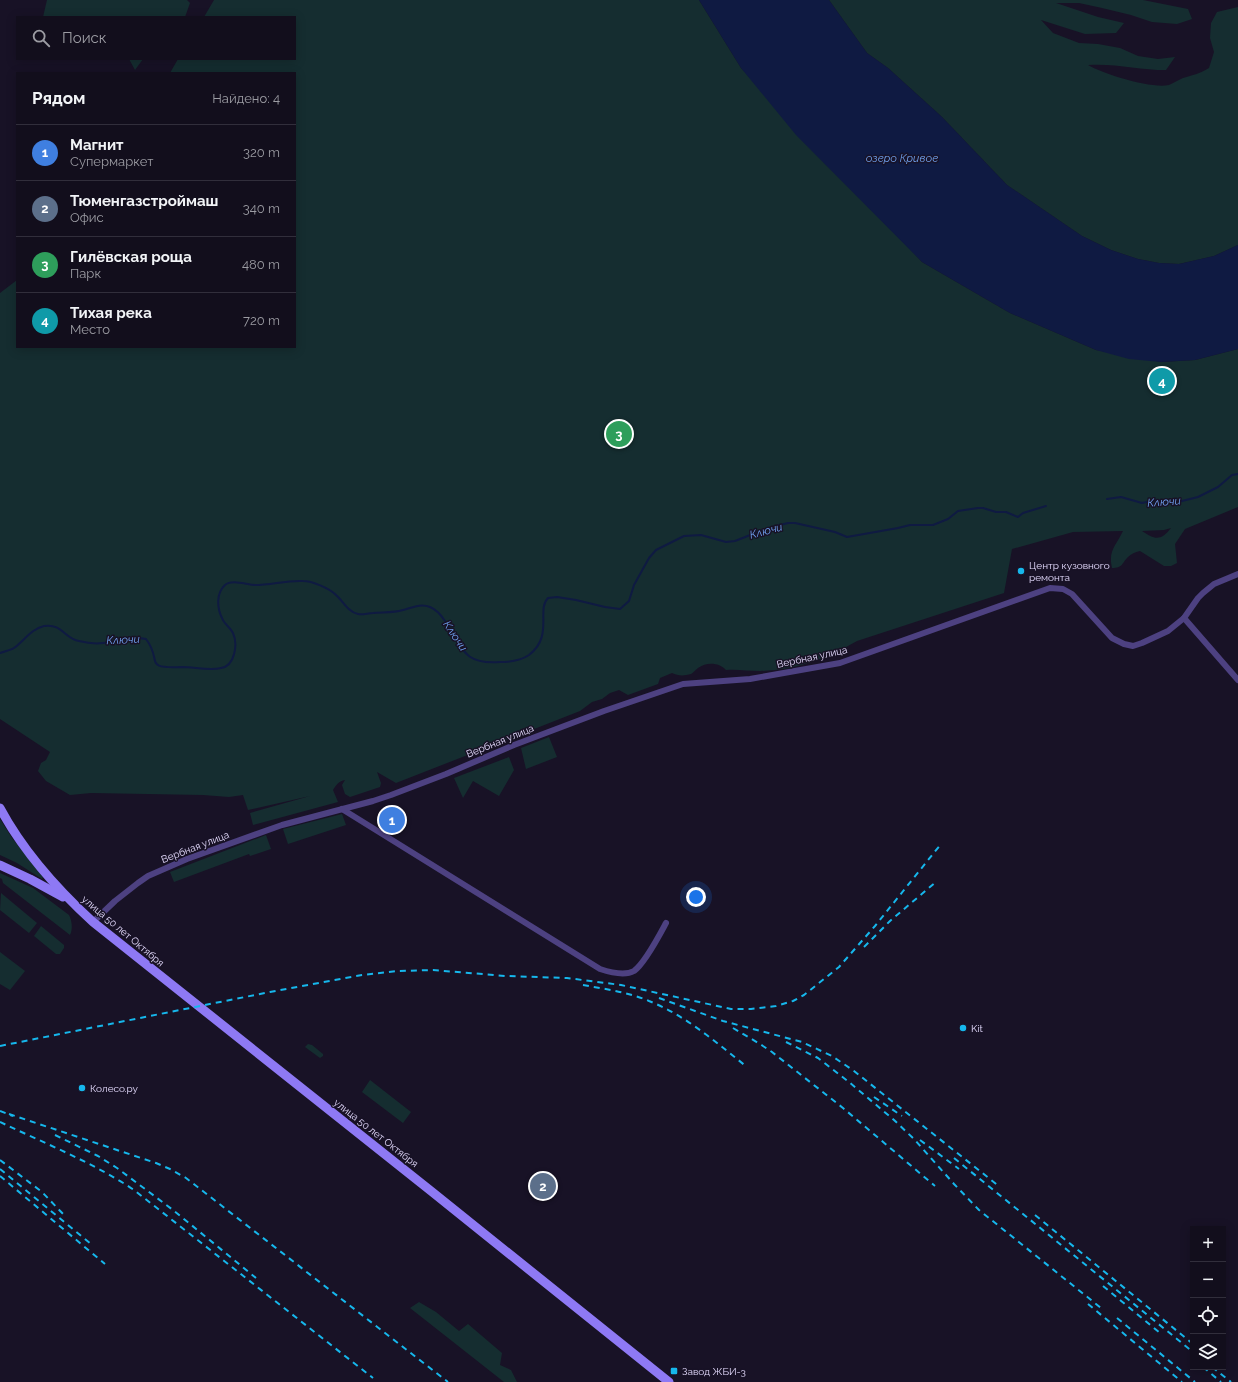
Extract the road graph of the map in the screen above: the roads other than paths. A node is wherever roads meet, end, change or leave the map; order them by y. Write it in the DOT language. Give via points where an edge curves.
graph roads {
  1 [pos="1238,574"];
  2 [pos="1184,618"];
  3 [pos="1238,680"];
  4 [pos="0,808"];
  5 [pos="342,809"];
  6 [pos="0,865"];
  7 [pos="70,901"];
  8 [pos="93,922"];
  9 [pos="666,924"];
  10 [pos="669,1382"];
  1 -- 2 [label="street, Вербная улица" via="1214,584 1198,598"];
  2 -- 3 [label="street"];
  2 -- 5 [label="street, Вербная улица" via="1155,638 1133,646 1124,644 1112,638 1072,594 1063,589 1050,588 840,663 750,679 683,684 535,737 391,795"];
  4 -- 7 [label="main road" via="34,860"];
  5 -- 8 [label="street, Вербная улица" via="269,829 148,876 114,901"];
  5 -- 9 [label="street" via="600,969 615,974 633,971 644,960"];
  6 -- 7 [label="main road"];
  7 -- 8 [label="main road, улица 50 лет Октября"];
  8 -- 10 [label="main road, улица 50 лет Октября"];
}
